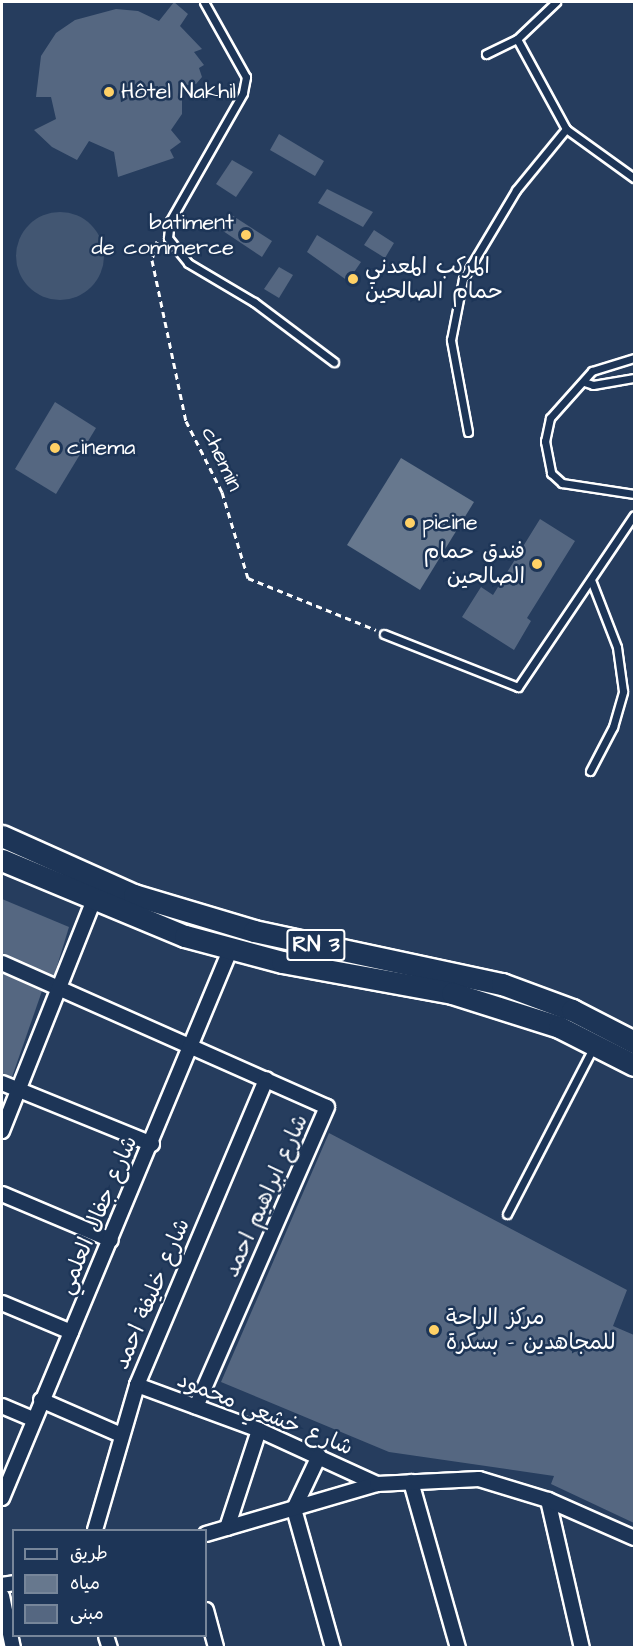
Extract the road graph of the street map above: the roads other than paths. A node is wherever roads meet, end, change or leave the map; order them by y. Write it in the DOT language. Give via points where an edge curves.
graph roads {
  1 [pos="204,2"];
  2 [pos="556,2"];
  3 [pos="518,39"];
  4 [pos="486,54"];
  5 [pos="566,129"];
  6 [pos="634,178"];
  7 [pos="634,358"];
  8 [pos="334,362"];
  9 [pos="634,378"];
  10 [pos="584,382"];
  11 [pos="468,432"];
  12 [pos="634,494"];
  13 [pos="634,515"];
  14 [pos="591,580"];
  15 [pos="384,634"];
  16 [pos="590,771"];
  17 [pos="2,836"];
  18 [pos="2,860"];
  19 [pos="93,902"];
  20 [pos="231,948"];
  21 [pos="2,963"];
  22 [pos="56,987"];
  23 [pos="634,1042"];
  24 [pos="596,1044"];
  25 [pos="190,1047"];
  26 [pos="634,1065"];
  27 [pos="266,1079"];
  28 [pos="2,1083"];
  29 [pos="18,1090"];
  30 [pos="2,1131"];
  31 [pos="152,1144"];
  32 [pos="2,1194"];
  33 [pos="507,1214"];
  34 [pos="111,1240"];
  35 [pos="2,1304"];
  36 [pos="71,1332"];
  37 [pos="137,1384"];
  38 [pos="41,1400"];
  39 [pos="2,1406"];
  40 [pos="196,1407"];
  41 [pos="33,1419"];
  42 [pos="259,1430"];
  43 [pos="119,1434"];
  44 [pos="319,1456"];
  45 [pos="411,1482"];
  46 [pos="377,1484"];
  47 [pos="2,1498"];
  48 [pos="548,1500"];
  49 [pos="294,1509"];
  50 [pos="227,1528"];
  51 [pos="95,1529"];
  52 [pos="207,1534"];
  53 [pos="634,1538"];
  54 [pos="2,1596"];
  55 [pos="207,1614"];
  56 [pos="13,1647"];
  57 [pos="216,1647"];
  58 [pos="333,1647"];
  59 [pos="458,1647"];
  60 [pos="582,1647"];
  1 -- 8 [label="lane" via="246,77 243,93 170,221 168,238 188,263 254,302"];
  2 -- 3 [label="lane"];
  3 -- 4 [label="lane"];
  3 -- 5 [label="lane"];
  5 -- 6 [label="lane"];
  5 -- 11 [label="lane" via="516,190 463,279 451,340"];
  7 -- 10 [label="lane" via="605,365"];
  9 -- 10 [label="lane" via="593,385"];
  10 -- 12 [label="lane" via="550,418 545,441 551,473 562,483 586,490"];
  13 -- 14 [label="lane"];
  14 -- 15 [label="lane" via="518,687"];
  14 -- 16 [label="lane" via="617,647 623,691 613,727"];
  17 -- 23 [label="main road, RN 3" via="134,895 254,931 502,984 572,1010"];
  18 -- 19 [label="main road, RN 3"];
  19 -- 20 [label="main road, RN 3"];
  19 -- 22 [label="street"];
  20 -- 24 [label="main road, RN 3" via="452,993"];
  20 -- 25 [label="street, شارع جفال العلمي"];
  21 -- 22 [label="street, شارع ابراهيم احمد"];
  22 -- 25 [label="street, شارع ابراهيم احمد"];
  22 -- 29 [label="street"];
  24 -- 26 [label="main road, RN 3"];
  24 -- 33 [label="lane"];
  25 -- 27 [label="street, شارع ابراهيم احمد"];
  25 -- 31 [label="street, شارع جفال العلمي"];
  27 -- 37 [label="street, شارع خليفة احمد"];
  27 -- 40 [label="street, شارع ابراهيم احمد" via="322,1102 328,1110"];
  28 -- 29 [label="street"];
  29 -- 30 [label="street"];
  29 -- 31 [label="street"];
  31 -- 34 [label="street, شارع جفال العلمي"];
  32 -- 34 [label="street"];
  34 -- 36 [label="street, شارع جفال العلمي"];
  35 -- 36 [label="street"];
  36 -- 38 [label="street, شارع جفال العلمي"];
  37 -- 40 [label="street, شارع خشعي محمود"];
  37 -- 43 [label="street, شارع خليفة احمد"];
  38 -- 41 [label="street, شارع جفال العلمي"];
  38 -- 43 [label="street"];
  39 -- 41 [label="street"];
  40 -- 42 [label="street, شارع خشعي محمود"];
  41 -- 47 [label="street, شارع جفال العلمي"];
  42 -- 44 [label="street, شارع خشعي محمود"];
  42 -- 50 [label="street"];
  43 -- 51 [label="street, شارع خليفة احمد"];
  44 -- 46 [label="street, شارع خشعي محمود"];
  44 -- 49 [label="street"];
  45 -- 46 [label="street"];
  45 -- 48 [label="street" via="478,1479"];
  45 -- 59 [label="street"];
  46 -- 49 [label="street"];
  48 -- 53 [label="street"];
  48 -- 60 [label="street"];
  49 -- 50 [label="street"];
  49 -- 58 [label="street"];
  50 -- 52 [label="street"];
  54 -- 56 [label="street"];
  55 -- 57 [label="street"];
}
